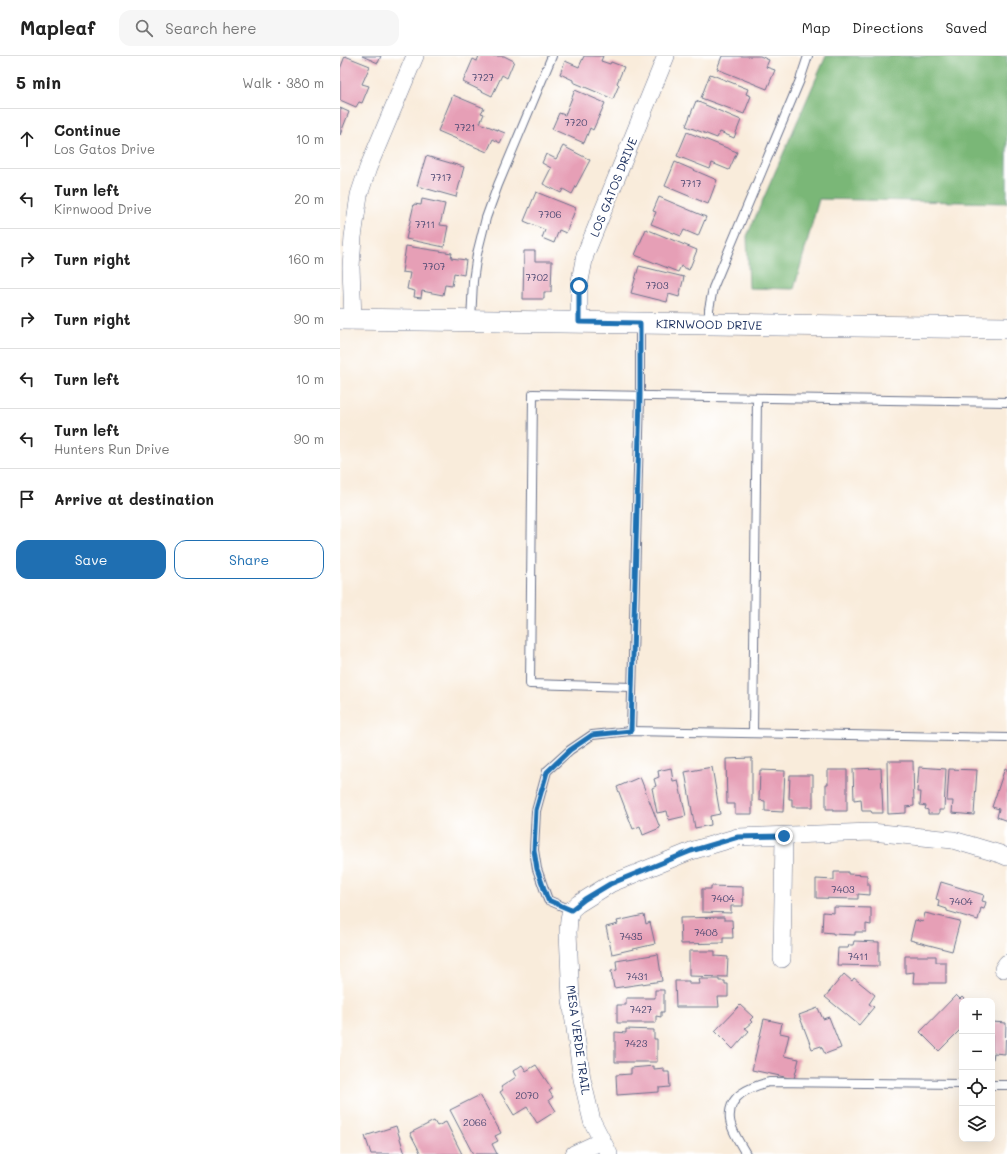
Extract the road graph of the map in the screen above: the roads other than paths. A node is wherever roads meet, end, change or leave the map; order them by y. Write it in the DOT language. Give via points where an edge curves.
graph roads {
  1 [pos="415,56"];
  2 [pos="552,56"];
  3 [pos="666,56"];
  4 [pos="808,56"];
  5 [pos="346,319"];
  6 [pos="471,321"];
  7 [pos="579,322"];
  8 [pos="640,323"];
  9 [pos="709,324"];
  10 [pos="1007,328"];
  11 [pos="640,396"];
  12 [pos="757,398"];
  13 [pos="1007,402"];
  14 [pos="632,687"];
  15 [pos="631,731"];
  16 [pos="753,733"];
  17 [pos="1007,738"];
  18 [pos="784,836"];
  19 [pos="1007,857"];
  20 [pos="571,910"];
  21 [pos="782,959"];
  22 [pos="959,1084"];
  23 [pos="995,1085"];
  24 [pos="1007,1085"];
  25 [pos="606,1147"];
  26 [pos="574,1154"];
  27 [pos="746,1154"];
  1 -- 5 [label="street" via="359,195"];
  2 -- 6 [label="lane" via="486,218 473,281"];
  3 -- 7 [label="street, LOS GATOS DRIVE" via="585,255 579,286"];
  4 -- 9 [label="lane" via="798,87 713,288"];
  5 -- 6 [label="street, KIRNWOOD DRIVE"];
  6 -- 7 [label="street, KIRNWOOD DRIVE"];
  7 -- 8 [label="street, KIRNWOOD DRIVE"];
  8 -- 9 [label="street, KIRNWOOD DRIVE"];
  8 -- 11 [label="lane"];
  9 -- 10 [label="street, KIRNWOOD DRIVE"];
  11 -- 12 [label="lane"];
  11 -- 14 [label="lane"];
  11 -- 14 [label="lane" via="533,394 530,684"];
  12 -- 13 [label="lane"];
  12 -- 16 [label="lane"];
  14 -- 15 [label="lane"];
  15 -- 16 [label="lane"];
  15 -- 20 [label="lane" via="592,735 570,750 547,772 536,810 534,850 537,869 548,900"];
  16 -- 17 [label="lane"];
  18 -- 19 [label="street" via="878,833 953,840"];
  18 -- 20 [label="street" via="738,837 691,851 610,884"];
  18 -- 21 [label="street"];
  20 -- 25 [label="street, MESA VERDE TRAIL" via="568,945 571,1000 582,1079 592,1121"];
  22 -- 27 [label="lane" via="769,1082 751,1087 739,1095 731,1107 730,1120"];
  23 -- 24 [label="lane"];
  25 -- 26 [label="street"];
}
